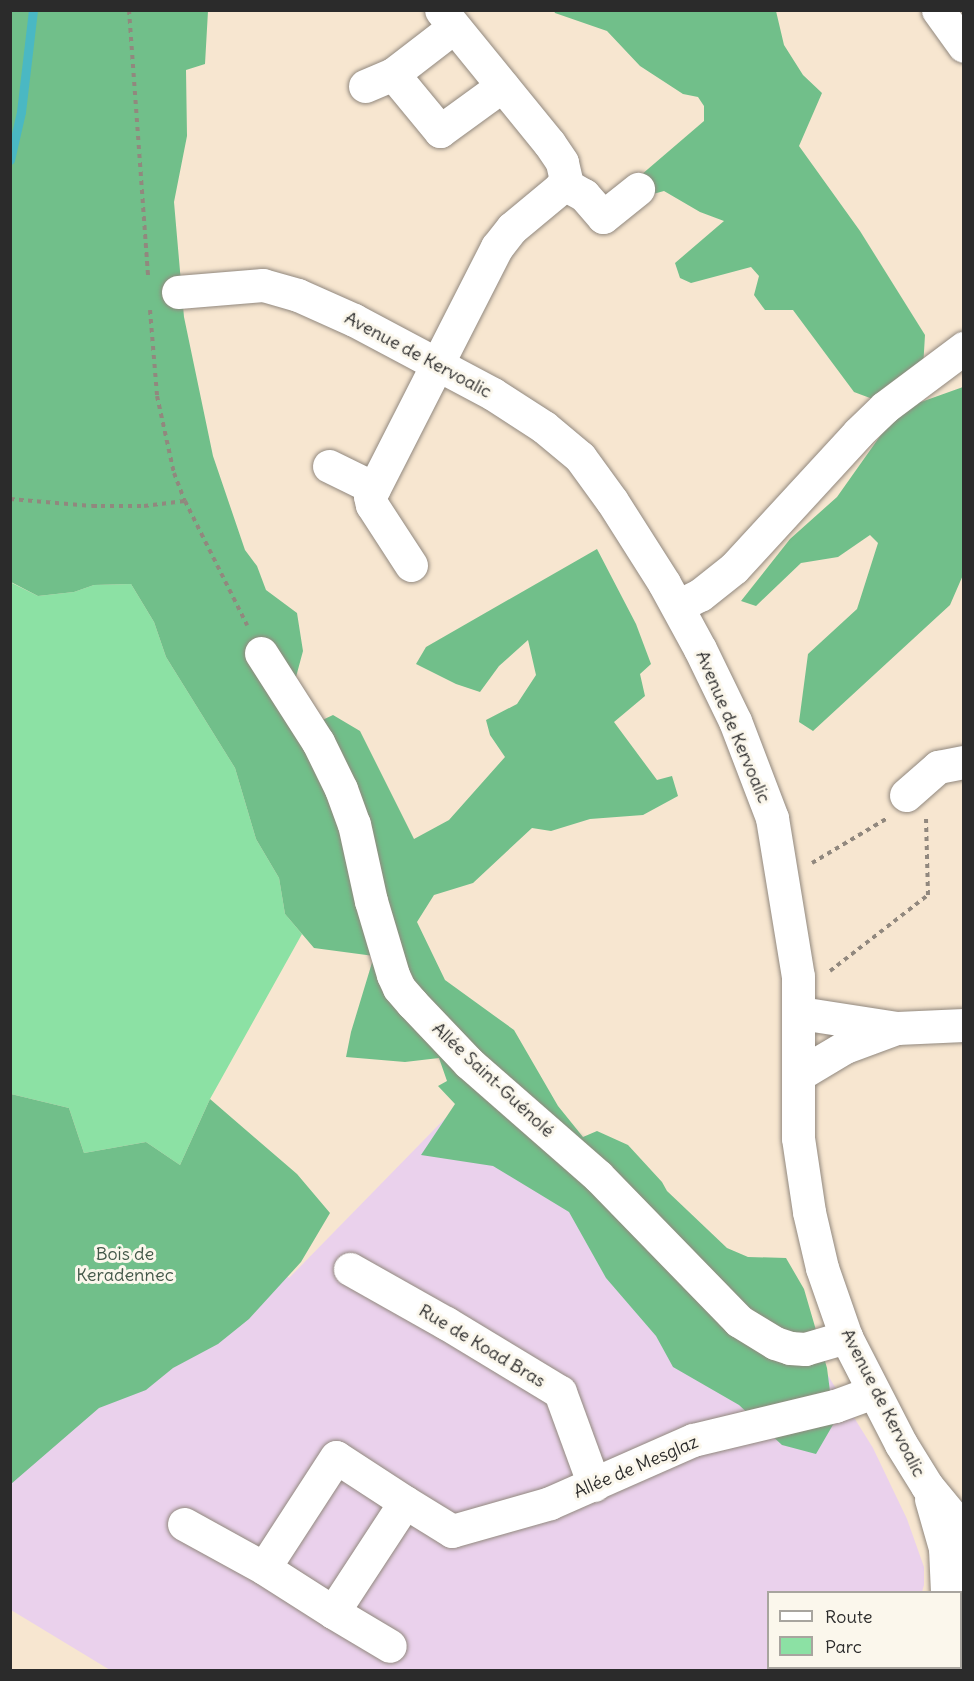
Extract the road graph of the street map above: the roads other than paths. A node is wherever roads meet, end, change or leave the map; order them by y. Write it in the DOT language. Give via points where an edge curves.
graph roads {
  1 [pos="938,10"];
  2 [pos="447,19"];
  3 [pos="963,45"];
  4 [pos="502,86"];
  5 [pos="564,184"];
  6 [pos="638,189"];
  7 [pos="164,297"];
  8 [pos="963,348"];
  9 [pos="436,363"];
  10 [pos="329,466"];
  11 [pos="374,488"];
  12 [pos="411,565"];
  13 [pos="735,568"];
  14 [pos="678,606"];
  15 [pos="700,649"];
  16 [pos="261,652"];
  17 [pos="963,762"];
  18 [pos="914,787"];
  19 [pos="800,1013"];
  20 [pos="963,1025"];
  21 [pos="897,1028"];
  22 [pos="798,1075"];
  23 [pos="350,1269"];
  24 [pos="846,1337"];
  25 [pos="873,1392"];
  26 [pos="594,1485"];
  27 [pos="927,1486"];
  28 [pos="405,1502"];
  29 [pos="184,1524"];
  30 [pos="963,1531"];
  31 [pos="264,1569"];
  32 [pos="947,1591"];
  33 [pos="333,1612"];
  34 [pos="390,1646"];
  1 -- 3 [label="street"];
  2 -- 4 [label="street"];
  2 -- 4 [label="street" via="379,80 440,131"];
  4 -- 5 [label="street" via="557,153 566,172"];
  5 -- 6 [label="street" via="584,195 603,217"];
  5 -- 9 [label="street" via="512,228 497,247"];
  7 -- 9 [label="street, Avenue de Kervoalic" via="245,285 281,289 325,306"];
  8 -- 13 [label="street" via="885,407 858,433"];
  9 -- 11 [label="street"];
  9 -- 14 [label="street, Avenue de Kervoalic" via="524,414 580,457"];
  10 -- 11 [label="street"];
  11 -- 12 [label="street" via="370,496 372,505"];
  13 -- 14 [label="street" via="700,595"];
  13 -- 15 [label="street"];
  14 -- 15 [label="street, Avenue de Kervoalic"];
  15 -- 19 [label="street, Avenue de Kervoalic" via="735,721 772,818 798,976"];
  16 -- 24 [label="street, Allée Saint-Guénolé" via="318,742 341,789 354,824 370,901 399,988 469,1063 598,1176 739,1321 790,1348 805,1349"];
  17 -- 18 [label="street" via="948,763"];
  19 -- 21 [label="street"];
  19 -- 22 [label="street, Avenue de Kervoalic"];
  20 -- 21 [label="street"];
  21 -- 22 [label="street" via="845,1047"];
  22 -- 24 [label="street, Avenue de Kervoalic" via="798,1138 809,1212 822,1268"];
  23 -- 26 [label="street, Rue de Koad Bras" via="560,1392"];
  24 -- 25 [label="street, Avenue de Kervoalic"];
  25 -- 26 [label="street, Allée de Mesglaz" via="835,1406 693,1440"];
  25 -- 27 [label="street, Avenue de Kervoalic"];
  26 -- 28 [label="street, Allée de Mesglaz" via="550,1503 452,1531"];
  27 -- 30 [label="street, Avenue de Kervoalic"];
  27 -- 32 [label="street, Avenue de Kervoalic" via="945,1548"];
  28 -- 31 [label="street, Allée de Mesglaz" via="336,1457"];
  28 -- 33 [label="street"];
  29 -- 31 [label="street"];
  31 -- 33 [label="street"];
  33 -- 34 [label="street"];
}
